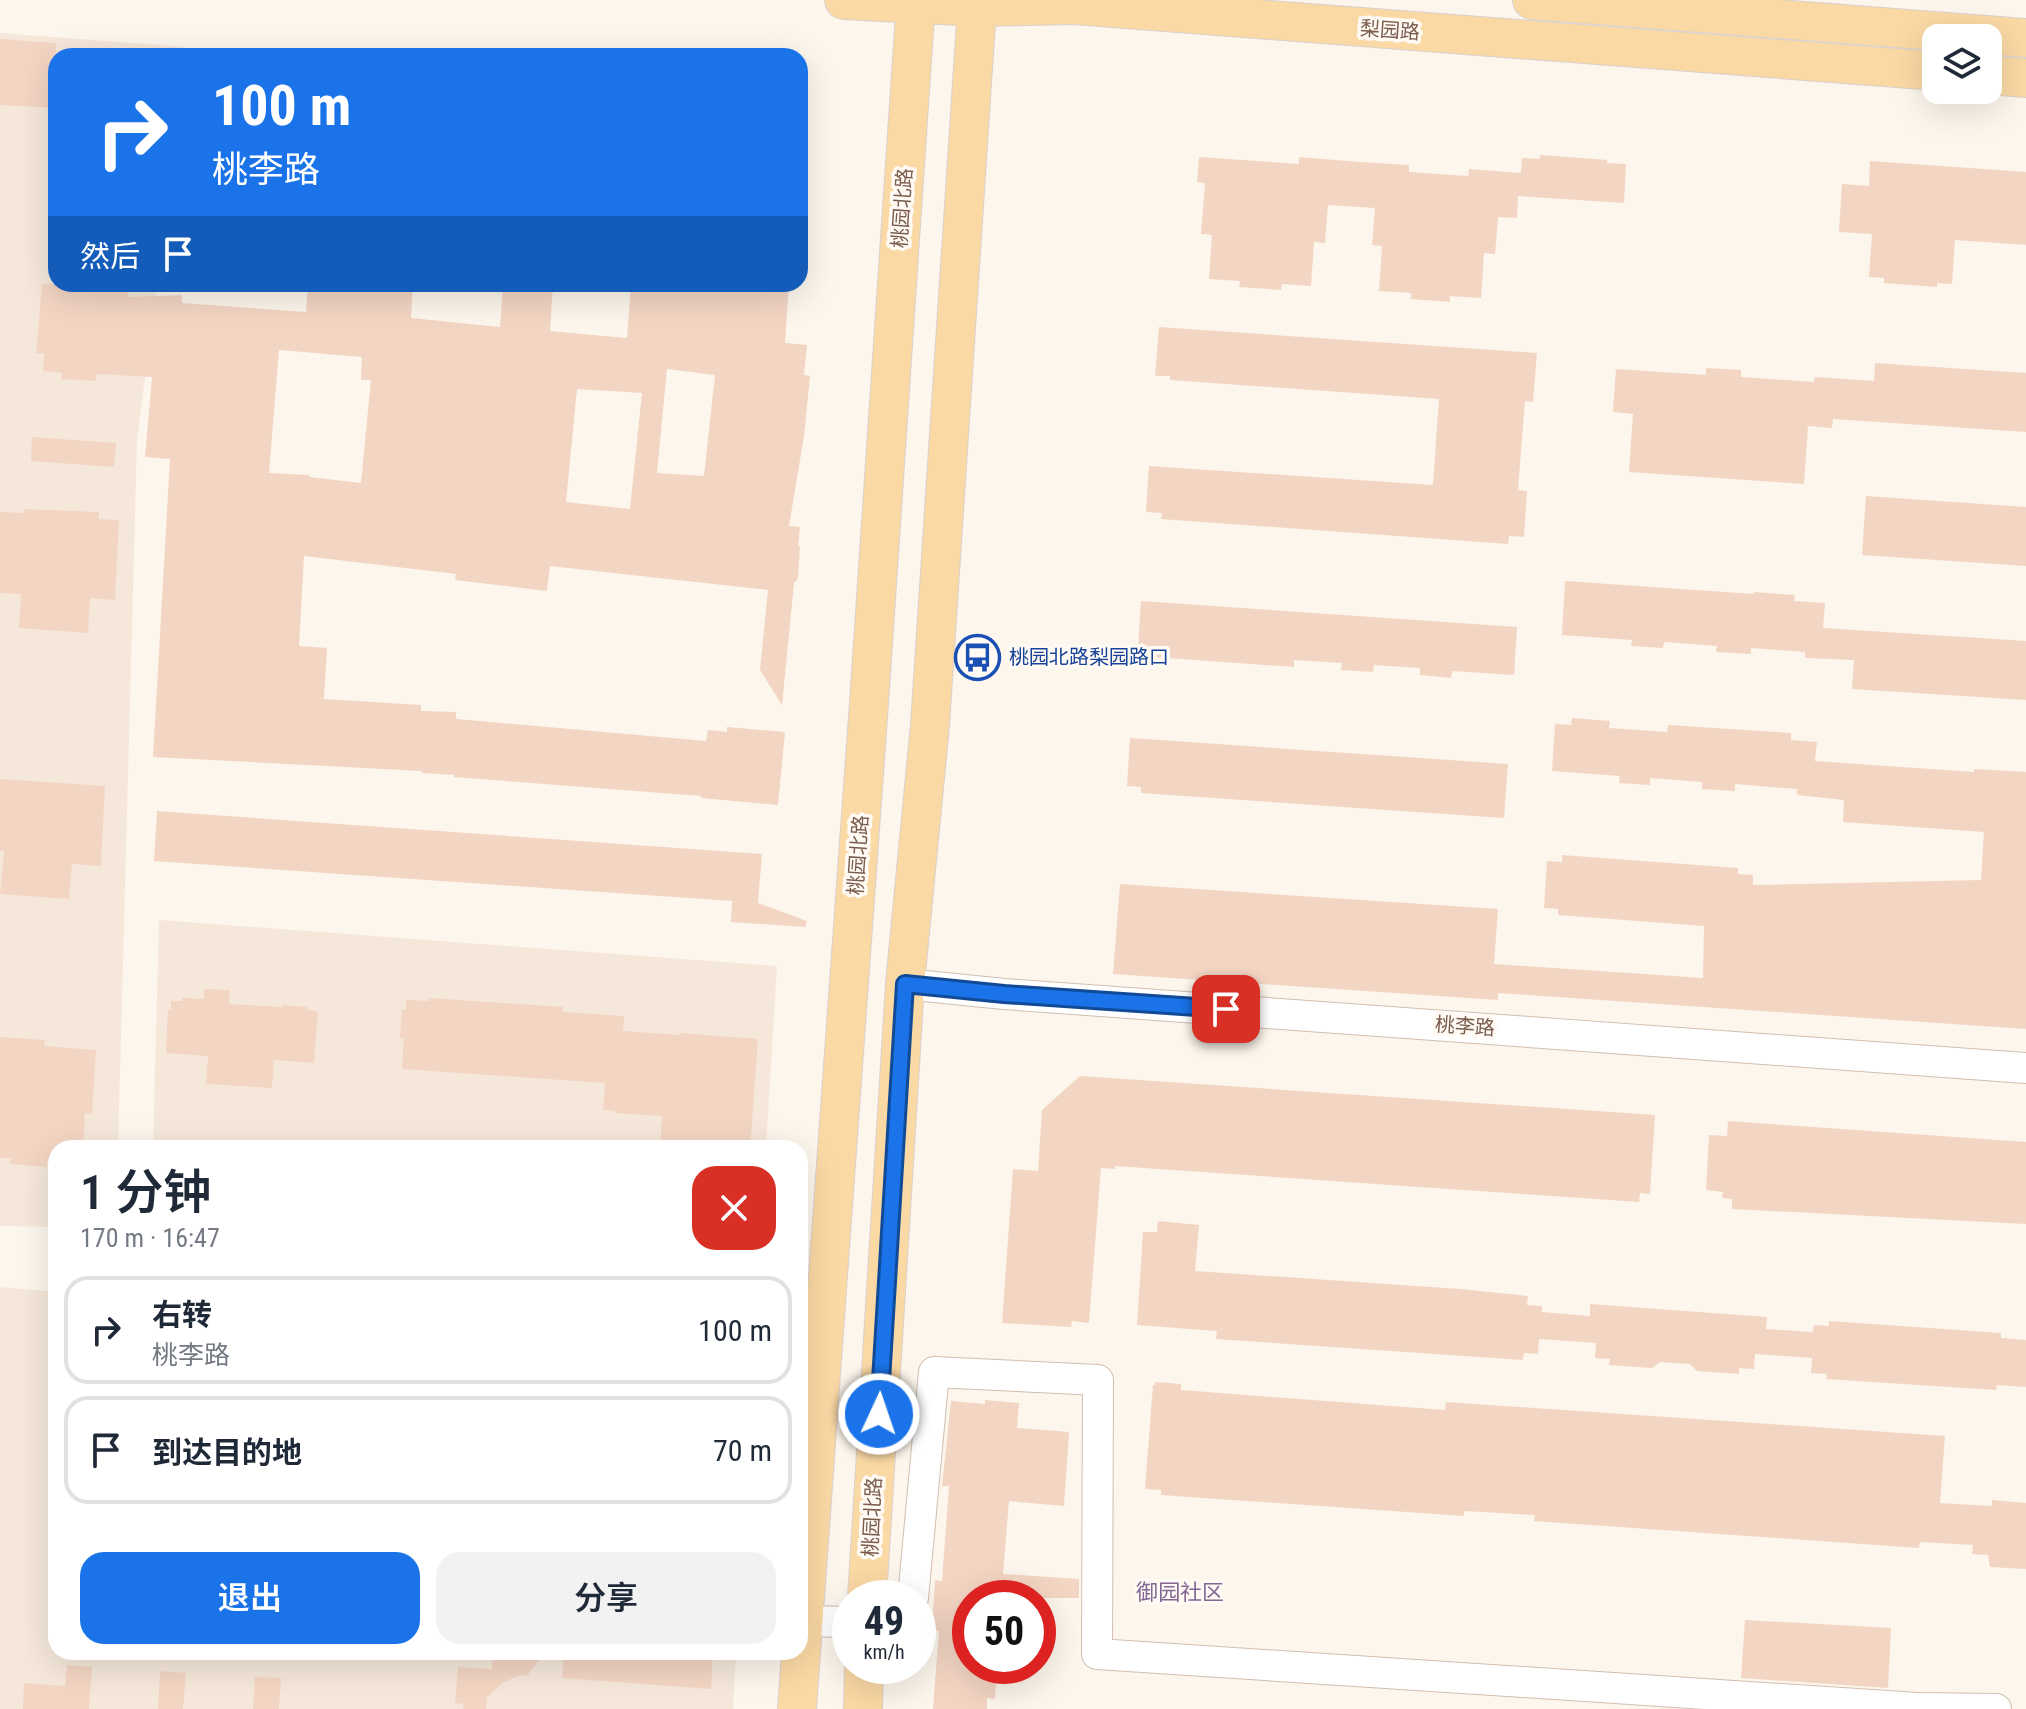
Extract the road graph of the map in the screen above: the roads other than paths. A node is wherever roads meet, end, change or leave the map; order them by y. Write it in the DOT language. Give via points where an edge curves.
graph roads {
  1 [pos="844,0"];
  2 [pos="1532,0"];
  3 [pos="916,2"];
  4 [pos="978,3"];
  5 [pos="2026,38"];
  6 [pos="1922,70"];
  7 [pos="2002,76"];
  8 [pos="2026,78"];
  9 [pos="905,984"];
  10 [pos="2026,1068"];
  11 [pos="808,1539"];
  12 [pos="868,1580"];
  13 [pos="915,1580"];
  14 [pos="808,1621"];
  15 [pos="832,1622"];
  16 [pos="800,1660"];
  17 [pos="864,1684"];
  18 [pos="797,1709"];
  19 [pos="863,1709"];
  20 [pos="1996,1709"];
  1 -- 3 [label="main road, 梨园路"];
  2 -- 5 [label="main road"];
  3 -- 4 [label="main road, 梨园路"];
  3 -- 11 [label="main road, 桃园北路"];
  4 -- 6 [label="main road, 梨园路" via="1074,5"];
  4 -- 9 [label="main road, 桃园北路" via="930,725"];
  7 -- 8 [label="main road"];
  9 -- 10 [label="street, 桃李路"];
  9 -- 12 [label="main road, 桃园北路"];
  13 -- 20 [label="street" via="934,1372 1098,1380 1097,1654"];
  14 -- 15 [label="street"];
  16 -- 18 [label="main road, 桃园北路"];
  17 -- 19 [label="main road"];
}
